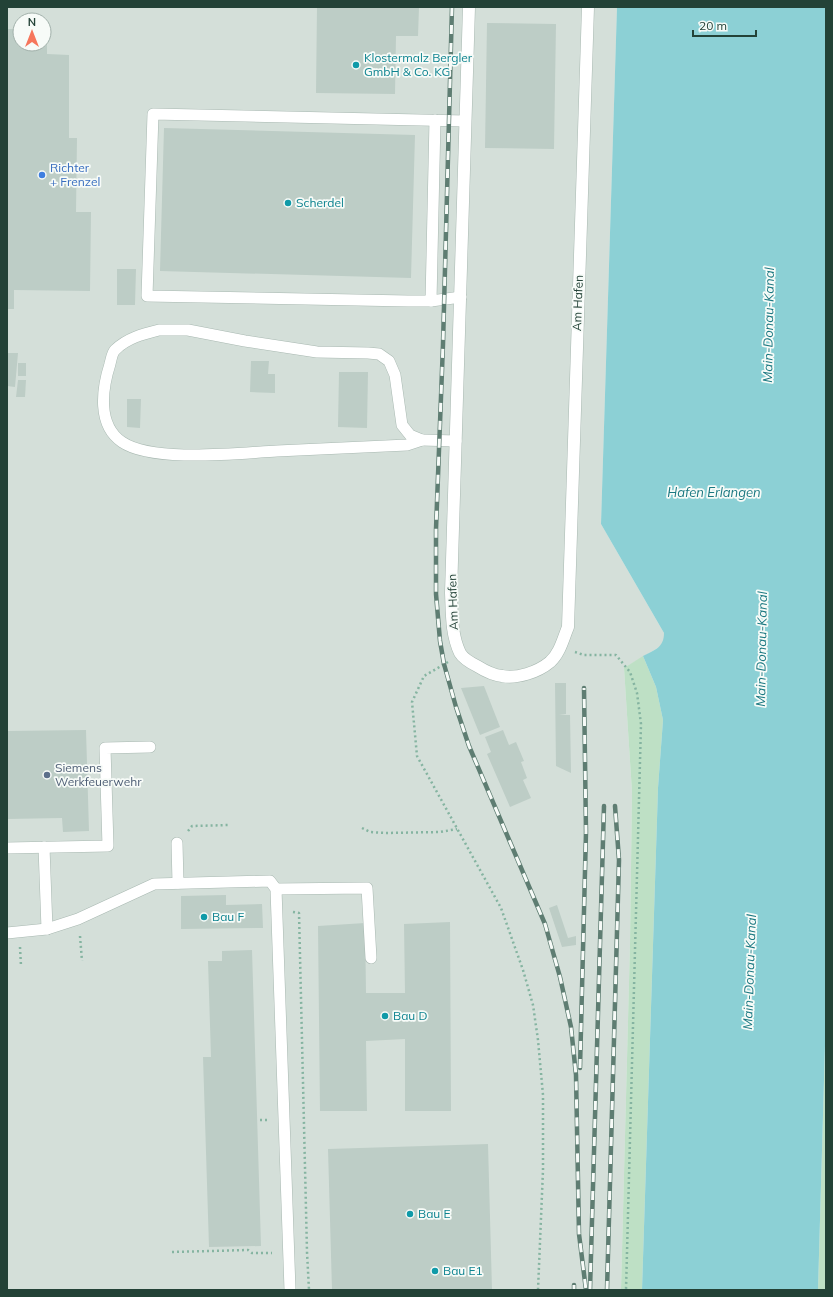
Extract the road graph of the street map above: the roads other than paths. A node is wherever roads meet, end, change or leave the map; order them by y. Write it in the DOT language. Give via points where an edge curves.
graph roads {
  1 [pos="469,7"];
  2 [pos="588,7"];
  3 [pos="435,120"];
  4 [pos="465,121"];
  5 [pos="461,297"];
  6 [pos="431,301"];
  7 [pos="422,440"];
  8 [pos="456,440"];
  9 [pos="150,747"];
  10 [pos="177,843"];
  11 [pos="44,847"];
  12 [pos="7,848"];
  13 [pos="178,883"];
  14 [pos="276,889"];
  15 [pos="47,929"];
  16 [pos="7,932"];
  17 [pos="371,958"];
  18 [pos="290,1290"];
  1 -- 4 [label="street, Am Hafen"];
  2 -- 8 [label="street, Am Hafen" via="568,627 560,648 550,662 533,672 503,677 488,673 461,655 455,640 451,593"];
  3 -- 4 [label="lane"];
  3 -- 6 [label="lane"];
  3 -- 6 [label="lane" via="153,114 146,296"];
  4 -- 5 [label="street, Am Hafen"];
  5 -- 6 [label="lane"];
  5 -- 8 [label="street, Am Hafen"];
  7 -- 7 [label="lane" via="410,435 402,425 395,375 389,361 379,354 317,352 245,342 188,330 159,330 134,337 114,351 104,391 104,414 109,429 122,442 139,450 201,455 407,445"];
  7 -- 8 [label="lane"];
  9 -- 11 [label="lane" via="105,748 108,846"];
  10 -- 13 [label="lane"];
  11 -- 12 [label="lane"];
  11 -- 15 [label="lane"];
  13 -- 14 [label="lane" via="270,881"];
  13 -- 15 [label="lane" via="154,884 78,919"];
  14 -- 17 [label="lane" via="368,888"];
  14 -- 18 [label="lane"];
  15 -- 16 [label="lane"];
}
